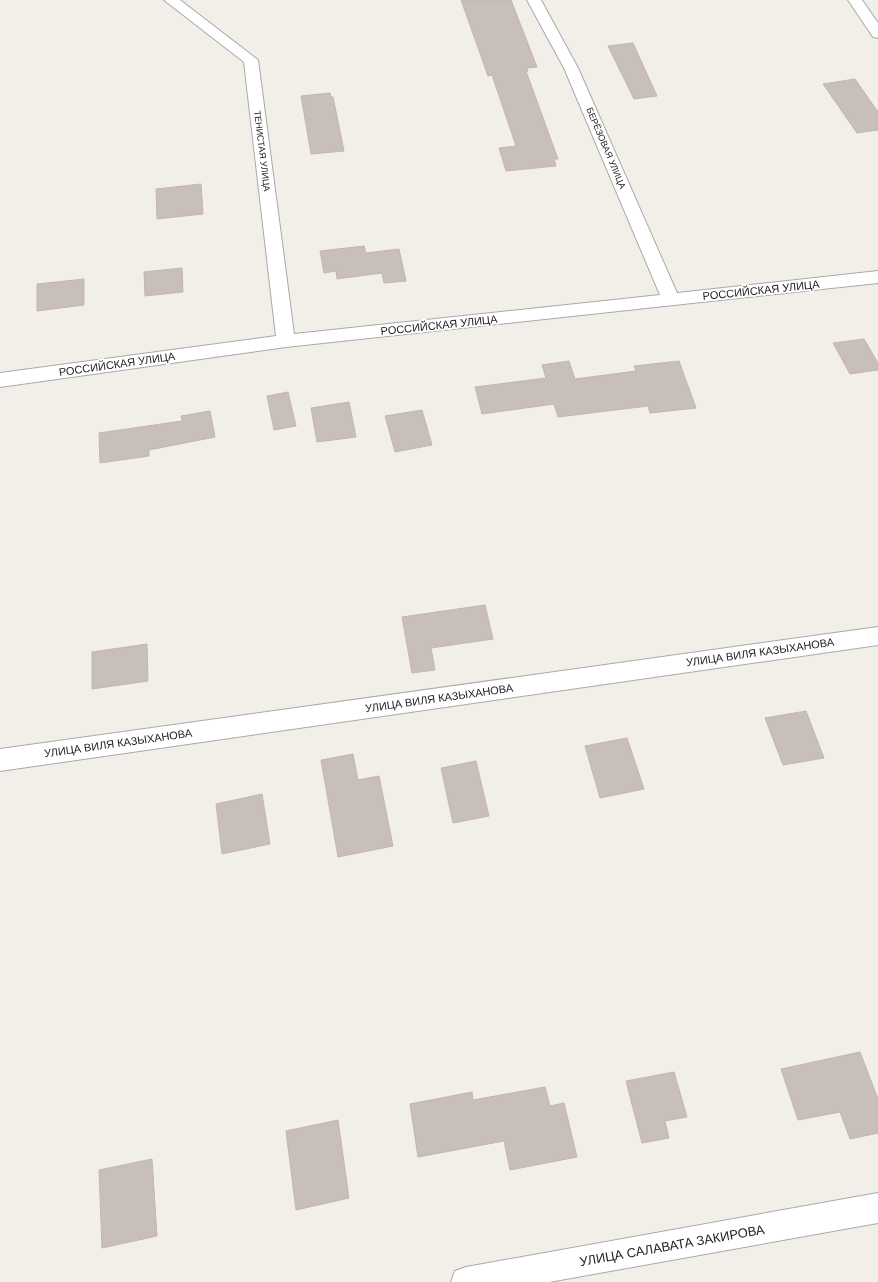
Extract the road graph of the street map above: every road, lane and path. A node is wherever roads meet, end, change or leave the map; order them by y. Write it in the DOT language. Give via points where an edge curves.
graph roads {
  1 [pos="171,0"];
  2 [pos="534,0"];
  3 [pos="855,0"];
  4 [pos="878,34"];
  5 [pos="878,277"];
  6 [pos="671,300"];
  7 [pos="286,341"];
  8 [pos="0,380"];
  9 [pos="878,636"];
  10 [pos="0,760"];
  11 [pos="878,1208"];
  12 [pos="466,1282"];
  1 -- 7 [label="street, ТЕНИСТАЯ УЛИЦА" via="251,60"];
  2 -- 6 [label="street, БЕРЁЗОВАЯ УЛИЦА" via="571,68"];
  3 -- 4 [label="street"];
  5 -- 6 [label="street, РОССИЙСКАЯ УЛИЦА"];
  6 -- 7 [label="street, РОССИЙСКАЯ УЛИЦА"];
  7 -- 8 [label="street, РОССИЙСКАЯ УЛИЦА"];
  9 -- 10 [label="street, УЛИЦА ВИЛЯ КАЗЫХАНОВА"];
  11 -- 12 [label="street, УЛИЦА САЛАВАТА ЗАКИРОВА"];
}
